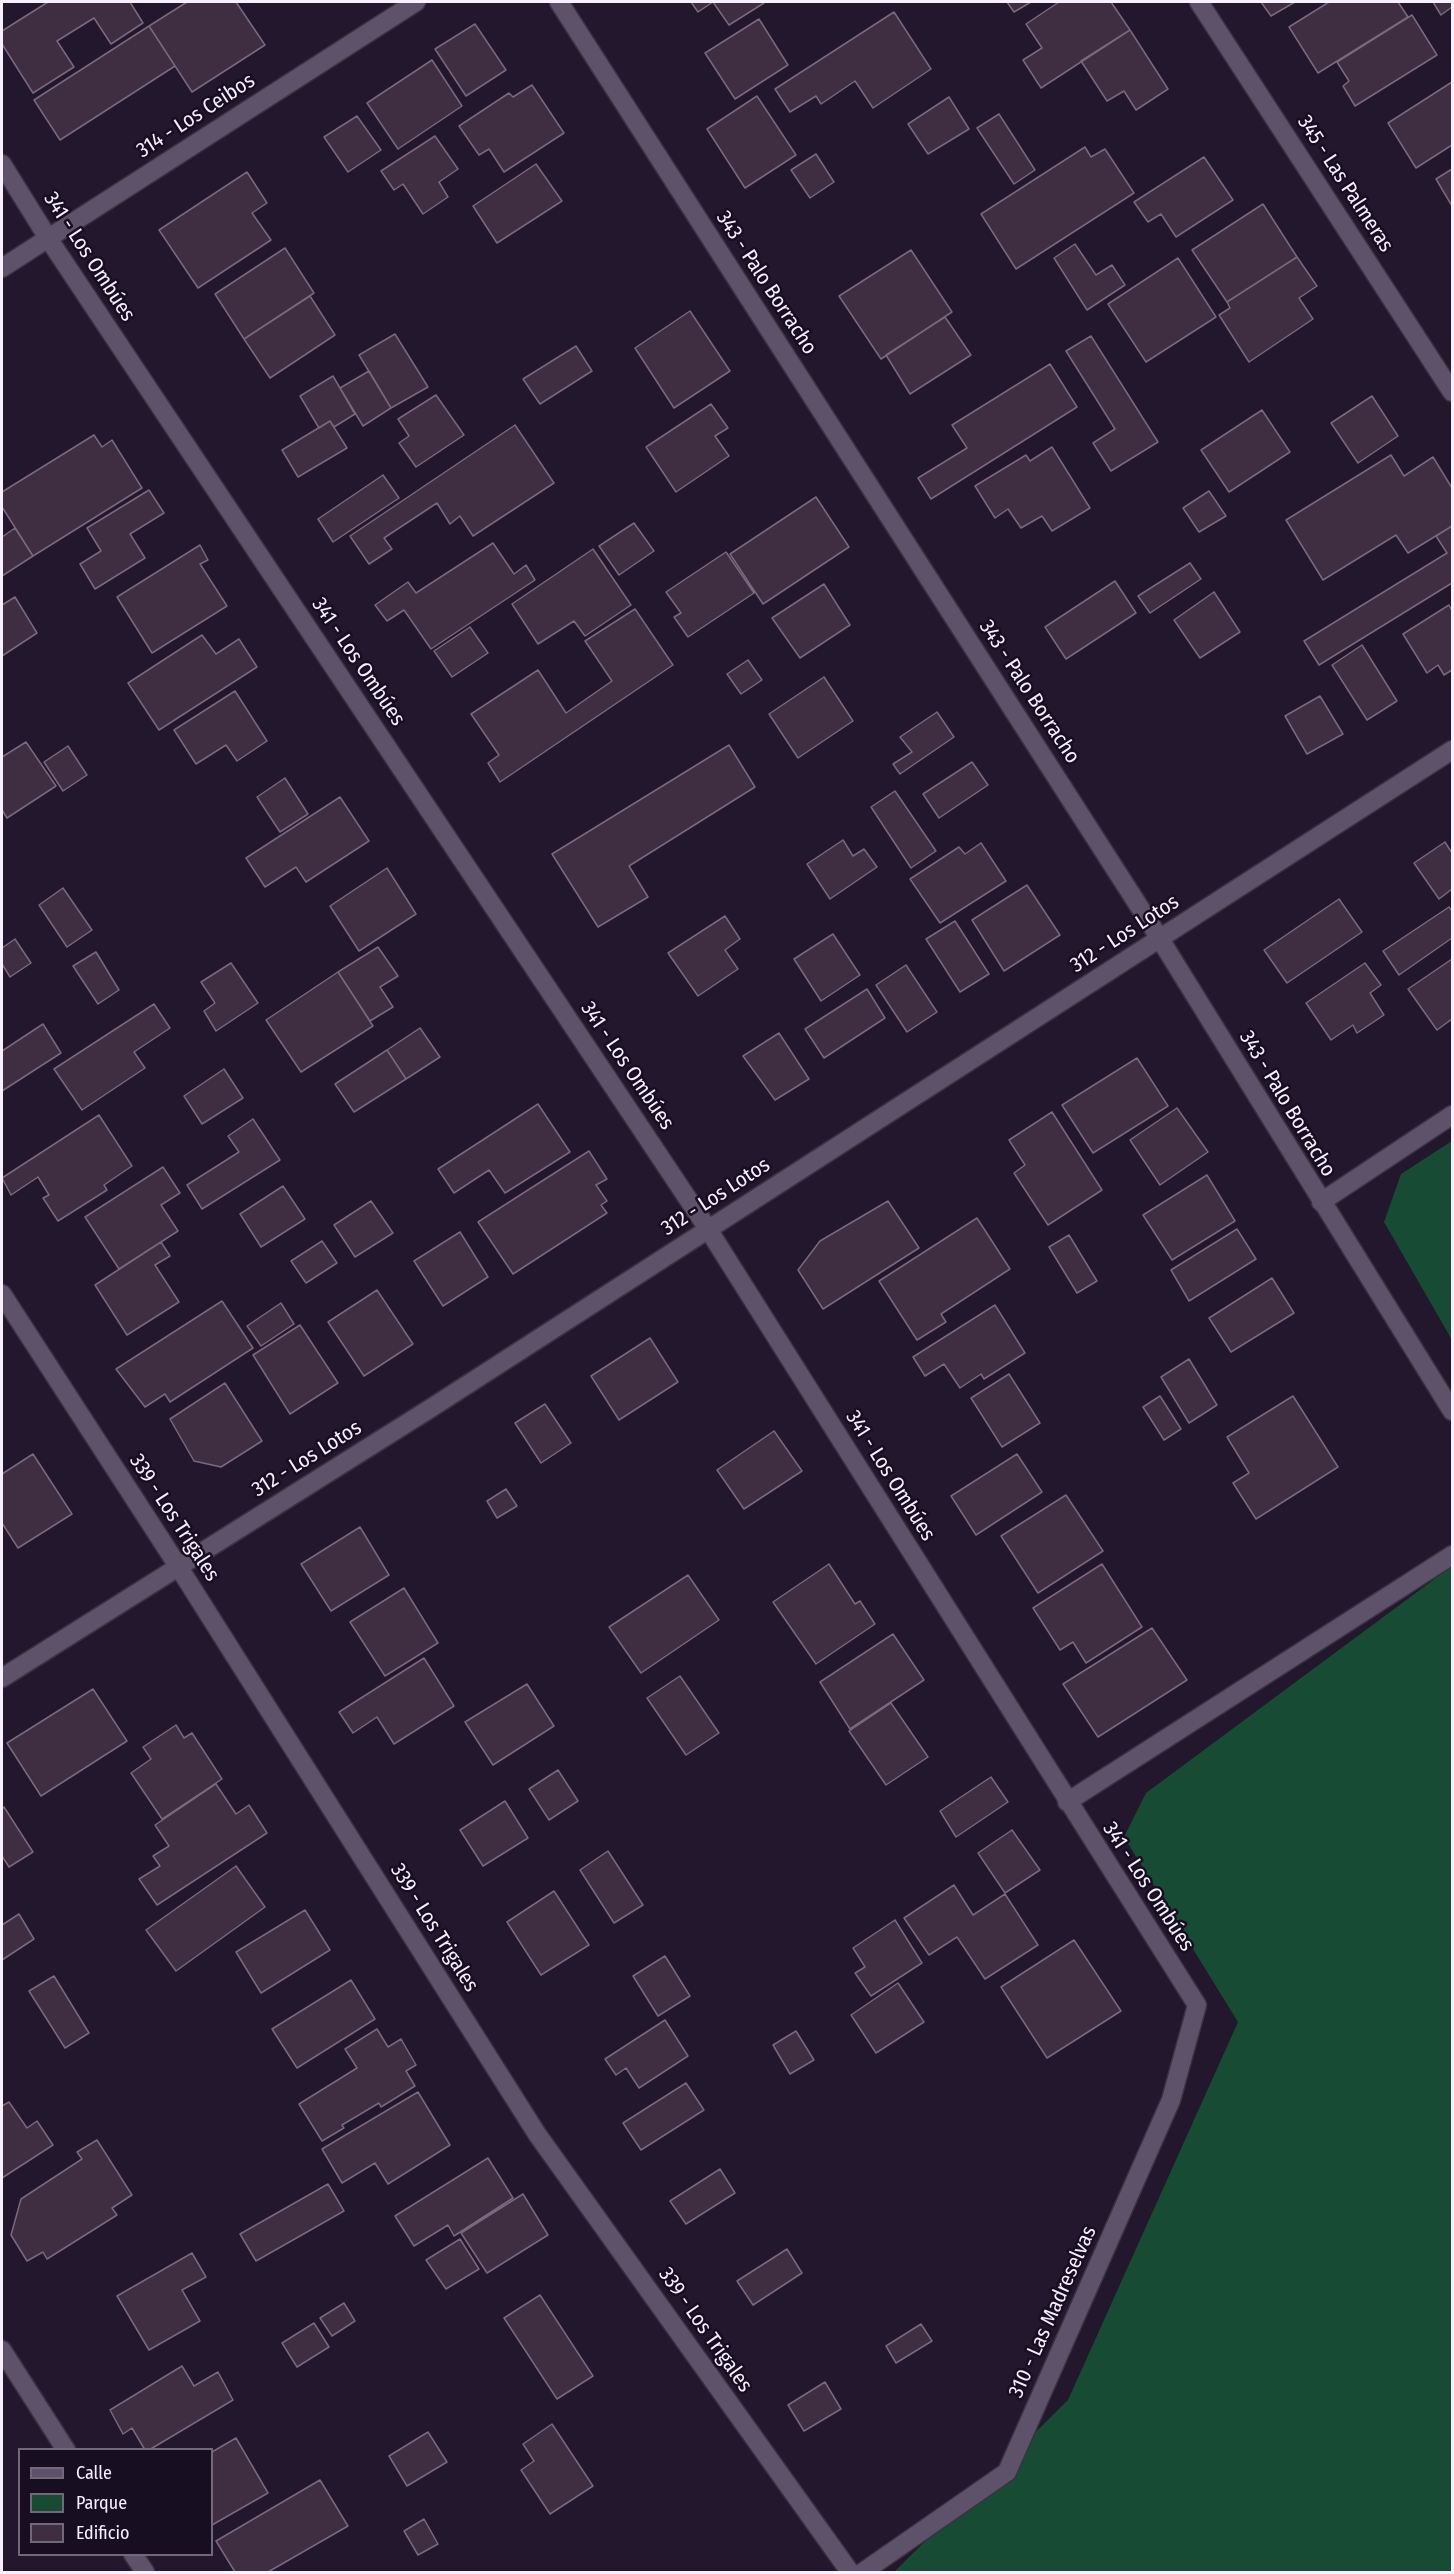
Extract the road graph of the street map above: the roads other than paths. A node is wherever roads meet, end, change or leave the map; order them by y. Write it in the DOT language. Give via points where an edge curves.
graph roads {
  1 [pos="416,2"];
  2 [pos="559,2"];
  3 [pos="1199,2"];
  4 [pos="2,164"];
  5 [pos="48,238"];
  6 [pos="2,268"];
  7 [pos="1452,392"];
  8 [pos="1452,750"];
  9 [pos="1160,939"];
  10 [pos="1452,1115"];
  11 [pos="1321,1202"];
  12 [pos="708,1229"];
  13 [pos="2,1294"];
  14 [pos="1452,1411"];
  15 [pos="1452,1555"];
  16 [pos="178,1566"];
  17 [pos="2,1677"];
  18 [pos="1067,1802"];
  19 [pos="1197,2005"];
  20 [pos="2,2350"];
  21 [pos="65,2448"];
  22 [pos="134,2556"];
  23 [pos="145,2572"];
  24 [pos="850,2572"];
  25 [pos="863,2572"];
  1 -- 5 [label="street, 314 - Los Ceibos"];
  2 -- 9 [label="street, 343 - Palo Borracho"];
  3 -- 7 [label="street, 345 - Las Palmeras"];
  4 -- 5 [label="street, 341 - Los Ombúes"];
  5 -- 6 [label="street, 314 - Los Ceibos"];
  5 -- 12 [label="street, 341 - Los Ombúes"];
  8 -- 9 [label="street, 312 - Los Lotos"];
  9 -- 11 [label="street, 343 - Palo Borracho"];
  9 -- 12 [label="street, 312 - Los Lotos"];
  10 -- 11 [label="street"];
  11 -- 14 [label="street, 343 - Palo Borracho"];
  12 -- 16 [label="street, 312 - Los Lotos"];
  12 -- 18 [label="street, 341 - Los Ombúes"];
  13 -- 16 [label="street, 339 - Los Trigales"];
  15 -- 18 [label="street"];
  16 -- 17 [label="street, 312 - Los Lotos"];
  16 -- 24 [label="street, 339 - Los Trigales" via="537,2134"];
  18 -- 19 [label="street, 341 - Los Ombúes"];
  19 -- 25 [label="street, 310 - Las Madreselvas" via="1171,2100 1007,2472"];
  20 -- 21 [label="street"];
  22 -- 23 [label="street"];
}
